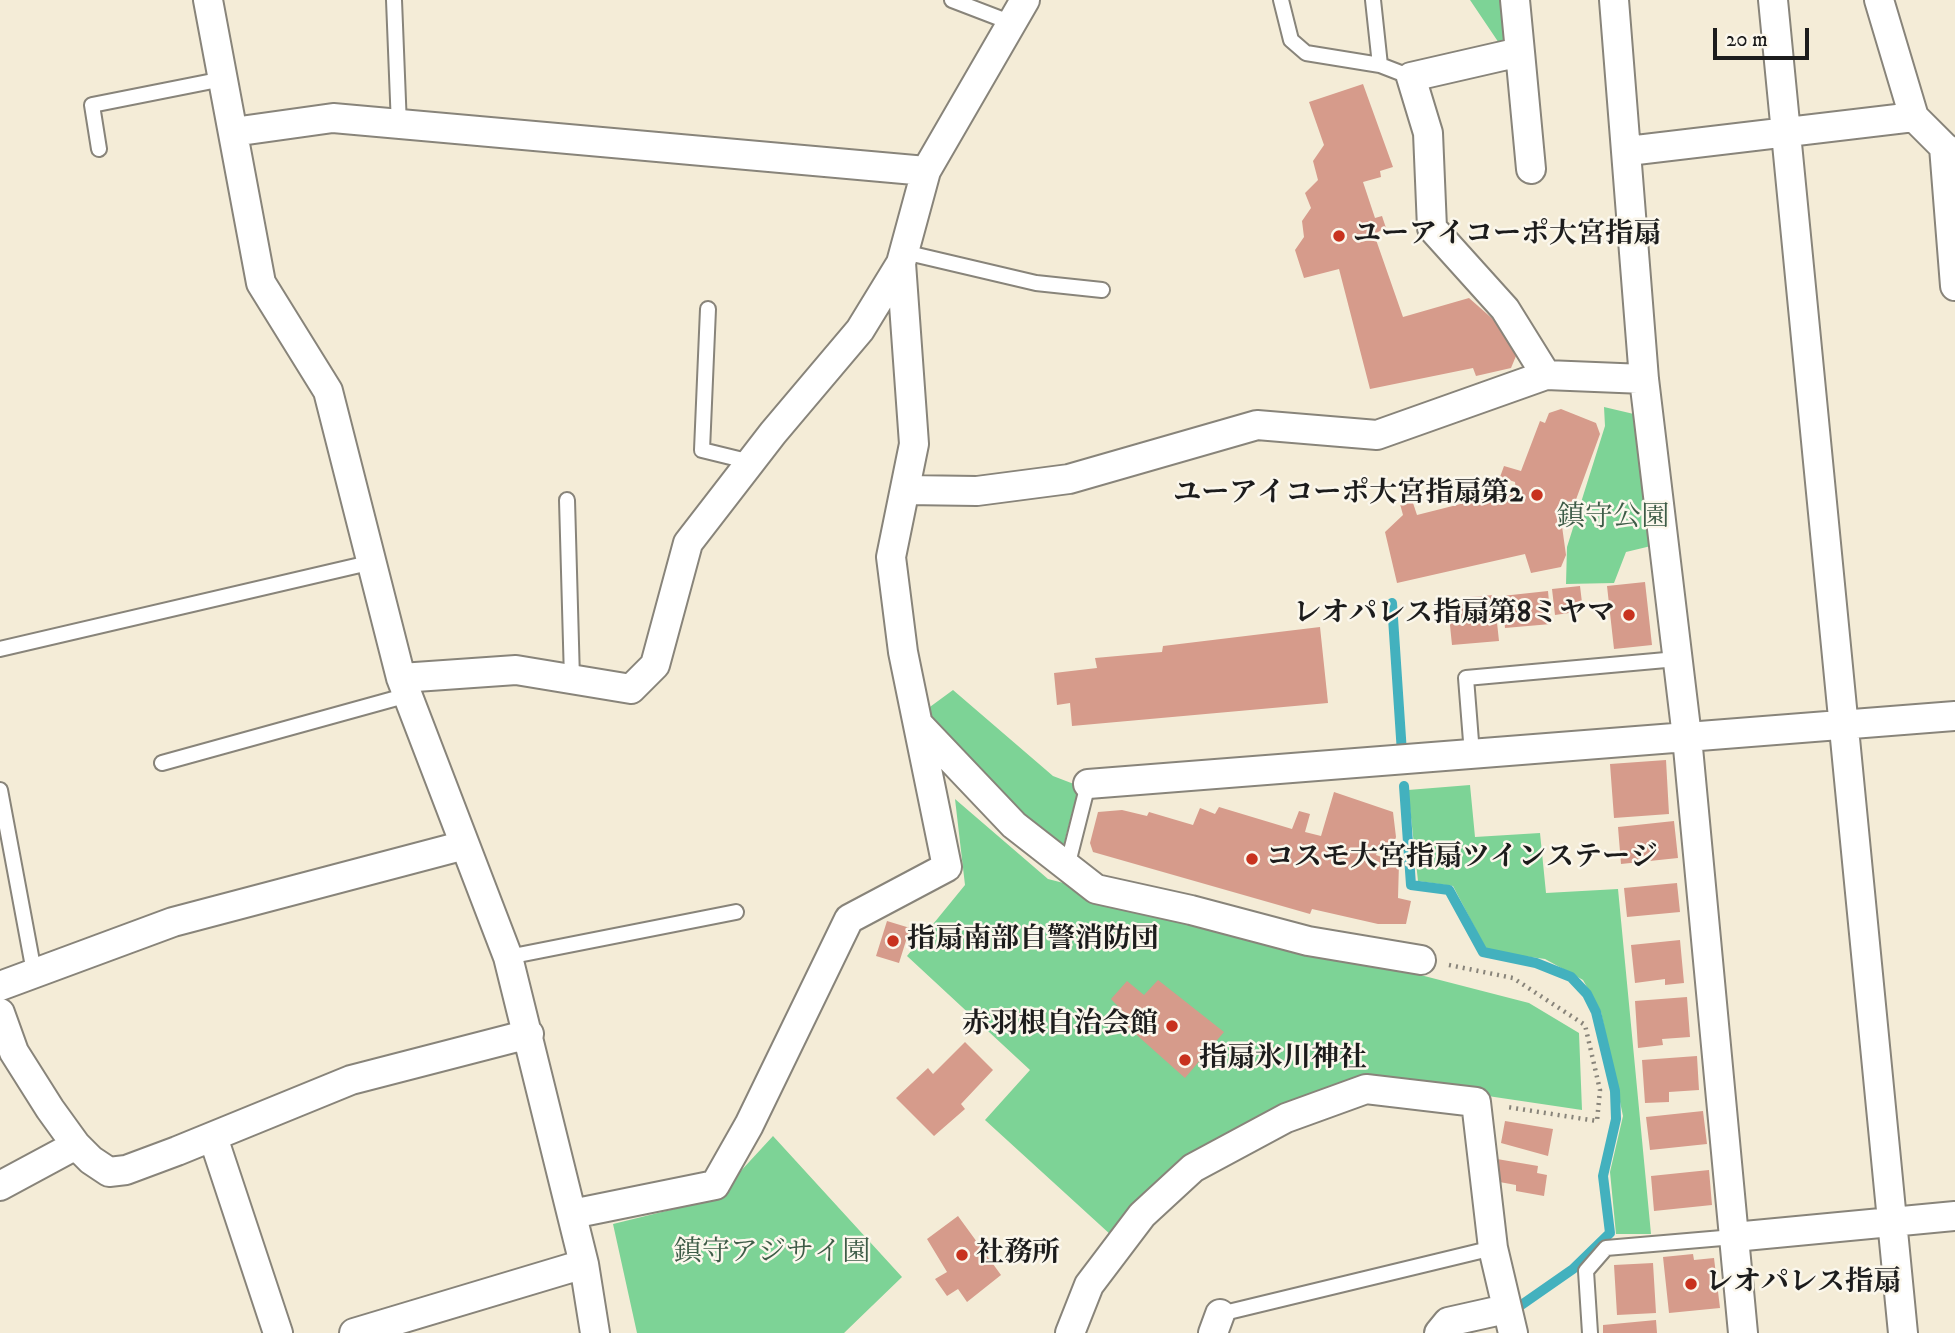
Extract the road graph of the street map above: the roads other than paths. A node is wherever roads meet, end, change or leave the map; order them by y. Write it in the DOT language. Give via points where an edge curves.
graph roads {
  1 [pos="208,0"];
  2 [pos="394,0"];
  3 [pos="952,0"];
  4 [pos="1281,0"];
  5 [pos="1373,0"];
  6 [pos="1515,0"];
  7 [pos="1614,0"];
  8 [pos="1773,0"];
  9 [pos="1879,0"];
  10 [pos="1019,12"];
  11 [pos="1520,51"];
  12 [pos="1380,65"];
  13 [pos="1411,77"];
  14 [pos="223,79"];
  15 [pos="1914,117"];
  16 [pos="399,126"];
  17 [pos="233,132"];
  18 [pos="1784,135"];
  19 [pos="99,149"];
  20 [pos="1628,151"];
  21 [pos="1949,151"];
  22 [pos="1531,169"];
  23 [pos="926,170"];
  24 [pos="903,257"];
  25 [pos="1955,286"];
  26 [pos="1102,290"];
  27 [pos="708,309"];
  28 [pos="1546,375"];
  29 [pos="1644,379"];
  30 [pos="751,462"];
  31 [pos="906,490"];
  32 [pos="567,500"];
  33 [pos="373,562"];
  34 [pos="0,649"];
  35 [pos="1677,659"];
  36 [pos="572,680"];
  37 [pos="404,687"];
  38 [pos="1955,716"];
  39 [pos="918,724"];
  40 [pos="1841,725"];
  41 [pos="1687,737"];
  42 [pos="1472,754"];
  43 [pos="162,762"];
  44 [pos="1088,784"];
  45 [pos="0,790"];
  46 [pos="466,845"];
  47 [pos="1067,867"];
  48 [pos="736,912"];
  49 [pos="508,957"];
  50 [pos="1421,960"];
  51 [pos="34,972"];
  52 [pos="0,986"];
  53 [pos="0,1013"];
  54 [pos="528,1034"];
  55 [pos="213,1137"];
  56 [pos="76,1145"];
  57 [pos="0,1186"];
  58 [pos="572,1214"];
  59 [pos="1955,1216"];
  60 [pos="1892,1222"];
  61 [pos="1734,1237"];
  62 [pos="1493,1248"];
  63 [pos="584,1264"];
  64 [pos="1509,1321"];
  65 [pos="1217,1323"];
  66 [pos="278,1333"];
  67 [pos="354,1333"];
  68 [pos="595,1333"];
  69 [pos="1070,1333"];
  70 [pos="1440,1333"];
  71 [pos="1590,1333"];
  72 [pos="1743,1333"];
  73 [pos="1903,1333"];
  1 -- 14 [label="street"];
  2 -- 16 [label="lane"];
  3 -- 10 [label="lane"];
  4 -- 12 [label="lane" via="1291,40 1306,53"];
  5 -- 12 [label="lane"];
  6 -- 11 [label="street"];
  7 -- 20 [label="street"];
  8 -- 18 [label="street"];
  9 -- 15 [label="street"];
  10 -- 23 [label="street"];
  11 -- 13 [label="street"];
  11 -- 22 [label="street"];
  12 -- 13 [label="lane"];
  13 -- 28 [label="street" via="1429,132 1432,228 1505,309"];
  14 -- 17 [label="street"];
  14 -- 19 [label="lane" via="92,105"];
  15 -- 18 [label="street"];
  15 -- 21 [label="street"];
  16 -- 17 [label="street" via="333,118"];
  16 -- 23 [label="street"];
  17 -- 33 [label="street" via="261,283 328,391"];
  18 -- 20 [label="street"];
  18 -- 40 [label="street"];
  20 -- 29 [label="street"];
  21 -- 25 [label="street"];
  23 -- 24 [label="street"];
  24 -- 26 [label="lane" via="1036,283"];
  24 -- 30 [label="street" via="860,330"];
  24 -- 31 [label="street" via="914,444"];
  27 -- 30 [label="lane" via="702,450"];
  28 -- 29 [label="street"];
  28 -- 31 [label="street" via="1377,435 1257,425 1069,479 977,491"];
  29 -- 35 [label="street"];
  30 -- 36 [label="street" via="688,543 655,665 631,689"];
  31 -- 39 [label="street" via="891,557"];
  32 -- 36 [label="lane"];
  33 -- 34 [label="lane"];
  33 -- 37 [label="street"];
  35 -- 41 [label="street"];
  35 -- 42 [label="lane" via="1466,678"];
  36 -- 37 [label="street" via="516,670"];
  37 -- 43 [label="lane"];
  37 -- 46 [label="street"];
  38 -- 40 [label="street"];
  39 -- 47 [label="street" via="1014,825"];
  39 -- 58 [label="street" via="947,867 849,919 715,1185"];
  40 -- 41 [label="street"];
  40 -- 60 [label="street"];
  41 -- 42 [label="street"];
  41 -- 61 [label="street"];
  42 -- 44 [label="street"];
  44 -- 47 [label="lane"];
  45 -- 51 [label="lane"];
  46 -- 49 [label="street"];
  46 -- 51 [label="street" via="173,922"];
  47 -- 50 [label="street" via="1096,890 1308,941"];
  48 -- 49 [label="lane"];
  49 -- 54 [label="street"];
  51 -- 52 [label="street"];
  53 -- 56 [label="street" via="14,1052"];
  54 -- 55 [label="street" via="351,1080"];
  54 -- 58 [label="street"];
  55 -- 56 [label="street" via="126,1170 109,1172"];
  55 -- 66 [label="street"];
  56 -- 57 [label="street"];
  58 -- 63 [label="street"];
  59 -- 60 [label="street"];
  60 -- 61 [label="street"];
  60 -- 73 [label="street"];
  61 -- 71 [label="lane" via="1606,1248 1586,1271"];
  61 -- 72 [label="street"];
  62 -- 64 [label="street"];
  62 -- 65 [label="lane"];
  62 -- 69 [label="street" via="1476,1102 1366,1089 1286,1118 1193,1168 1142,1215 1089,1285"];
  63 -- 67 [label="street"];
  63 -- 68 [label="street"];
  64 -- 70 [label="street" via="1448,1322"];
}
